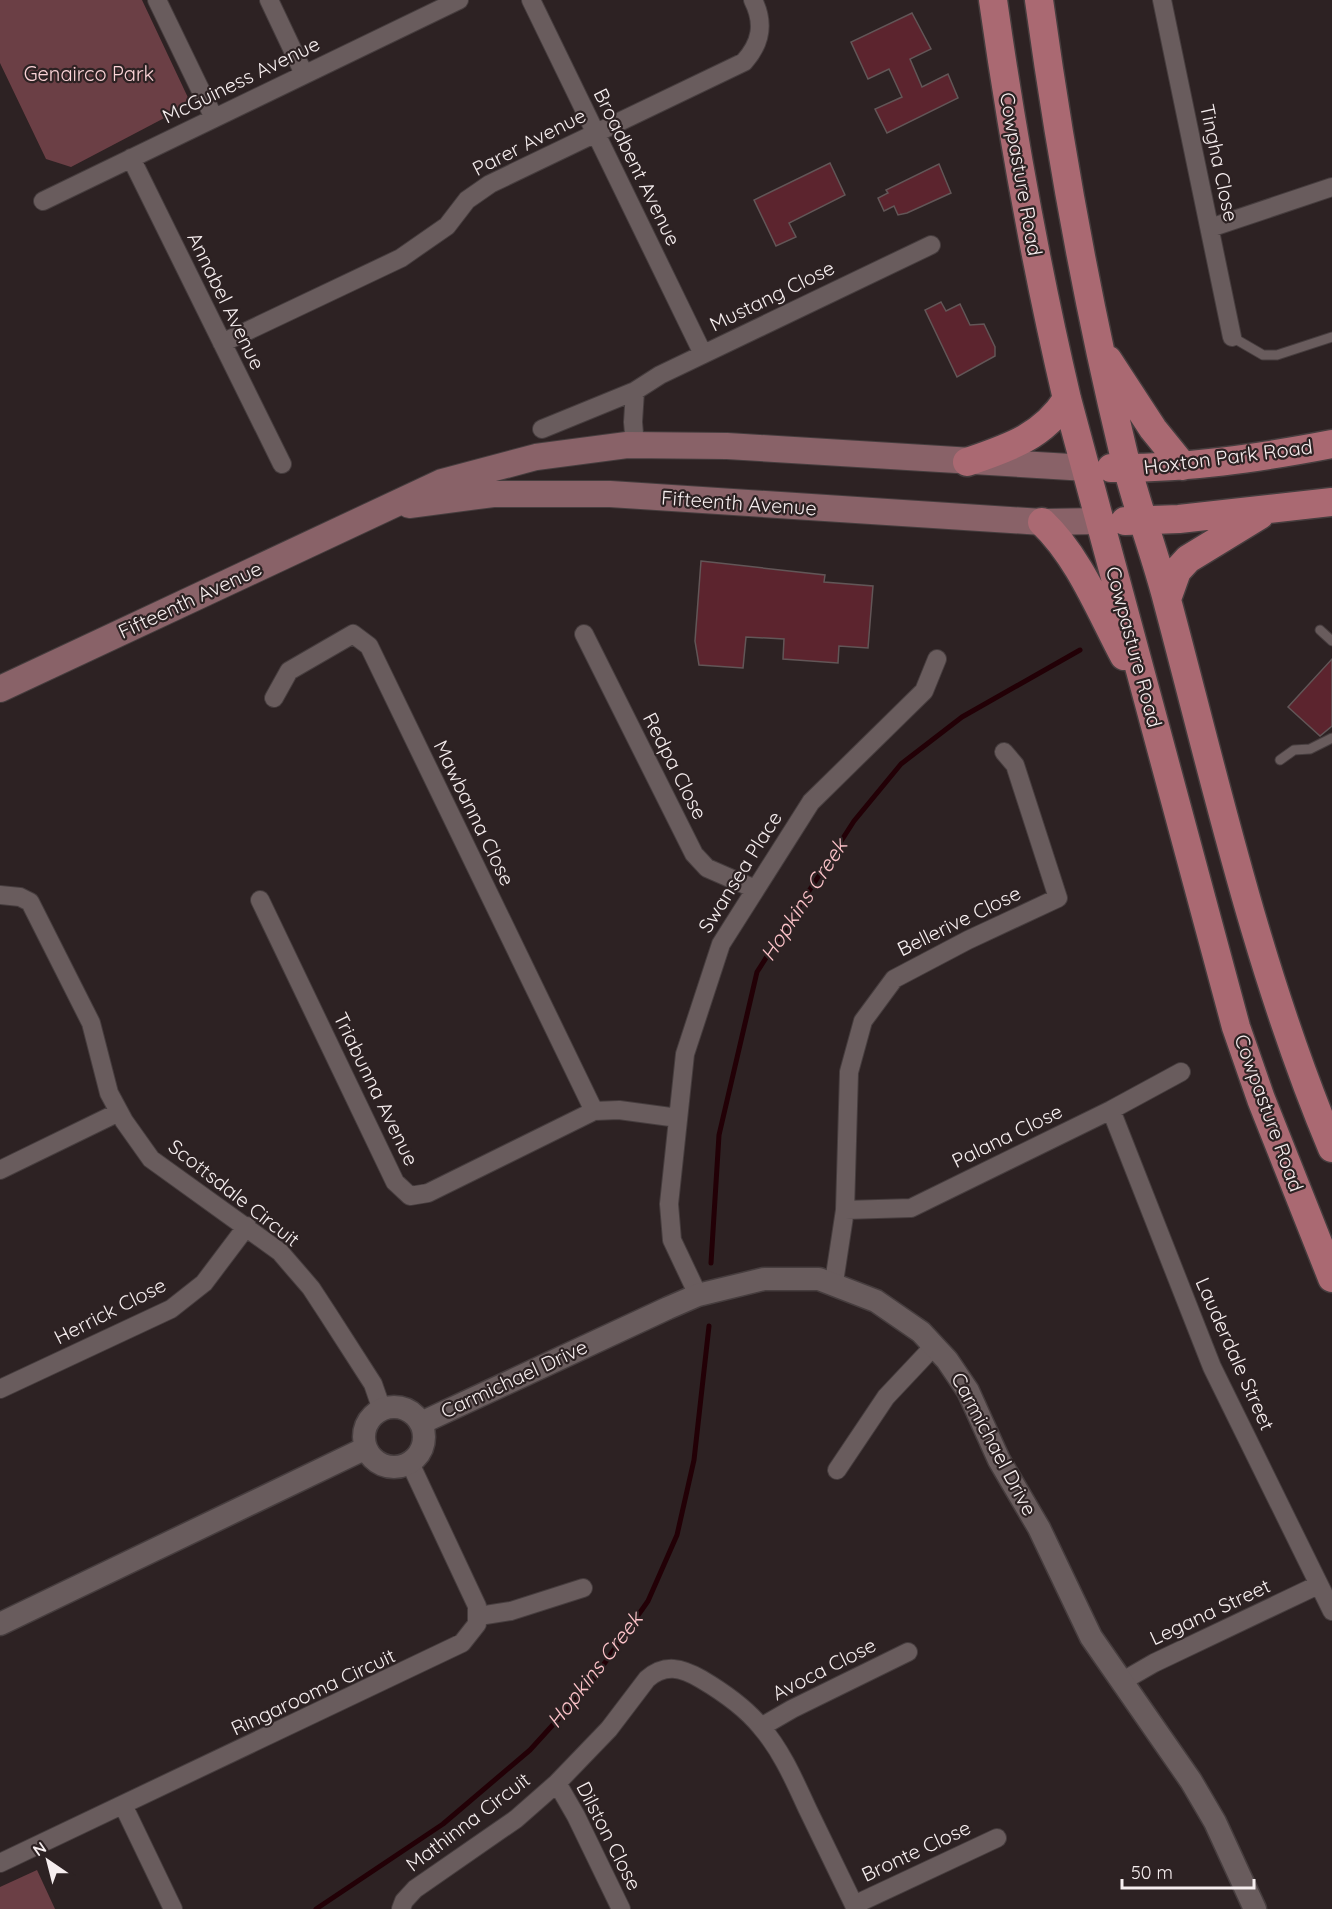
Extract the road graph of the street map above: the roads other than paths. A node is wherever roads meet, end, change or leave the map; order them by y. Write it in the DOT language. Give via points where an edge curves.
graph roads {
  1 [pos="157,0"];
  2 [pos="269,0"];
  3 [pos="459,0"];
  4 [pos="531,0"];
  5 [pos="753,0"];
  6 [pos="993,0"];
  7 [pos="1039,0"];
  8 [pos="1162,0"];
  9 [pos="304,74"];
  10 [pos="214,118"];
  11 [pos="596,133"];
  12 [pos="131,158"];
  13 [pos="1332,187"];
  14 [pos="43,201"];
  15 [pos="1210,228"];
  16 [pos="931,245"];
  17 [pos="1232,337"];
  18 [pos="1332,337"];
  19 [pos="222,343"];
  20 [pos="1098,344"];
  21 [pos="703,354"];
  22 [pos="635,391"];
  23 [pos="1067,399"];
  24 [pos="542,429"];
  25 [pos="1332,444"];
  26 [pos="635,445"];
  27 [pos="967,462"];
  28 [pos="282,464"];
  29 [pos="1183,466"];
  30 [pos="1087,468"];
  31 [pos="1127,468"];
  32 [pos="1332,502"];
  33 [pos="379,509"];
  34 [pos="1270,509"];
  35 [pos="1141,520"];
  36 [pos="1100,521"];
  37 [pos="1042,522"];
  38 [pos="1167,599"];
  39 [pos="1320,630"];
  40 [pos="584,634"];
  41 [pos="1332,641"];
  42 [pos="937,659"];
  43 [pos="0,689"];
  44 [pos="274,698"];
  45 [pos="1149,703"];
  46 [pos="1332,738"];
  47 [pos="1004,752"];
  48 [pos="1280,759"];
  49 [pos="755,889"];
  50 [pos="0,895"];
  51 [pos="260,900"];
  52 [pos="1181,1072"];
  53 [pos="1111,1110"];
  54 [pos="594,1111"];
  55 [pos="119,1112"];
  56 [pos="678,1118"];
  57 [pos="1332,1148"];
  58 [pos="0,1170"];
  59 [pos="844,1210"];
  60 [pos="247,1226"];
  61 [pos="1332,1278"];
  62 [pos="834,1282"];
  63 [pos="698,1295"];
  64 [pos="934,1346"];
  65 [pos="0,1389"];
  66 [pos="382,1410"];
  67 [pos="421,1423"];
  68 [pos="366,1449"];
  69 [pos="410,1462"];
  70 [pos="837,1470"];
  71 [pos="1318,1585"];
  72 [pos="583,1588"];
  73 [pos="1332,1611"];
  74 [pos="479,1616"];
  75 [pos="0,1624"];
  76 [pos="908,1652"];
  77 [pos="1121,1682"];
  78 [pos="761,1726"];
  79 [pos="556,1784"];
  80 [pos="124,1807"];
  81 [pos="997,1838"];
  82 [pos="2,1856"];
  83 [pos="855,1907"];
  84 [pos="173,1909"];
  85 [pos="402,1909"];
  86 [pos="621,1909"];
  87 [pos="1256,1909"];
  1 -- 10 [label="street"];
  2 -- 9 [label="street"];
  3 -- 9 [label="street, McGuiness Avenue"];
  4 -- 11 [label="street, Broadbent Avenue"];
  5 -- 11 [label="street, Parer Avenue" via="761,21 760,36 744,62"];
  6 -- 23 [label="main road, Cowpasture Road" via="1012,134 1042,294"];
  7 -- 20 [label="main road" via="1067,188"];
  8 -- 15 [label="street, Tingha Close"];
  9 -- 10 [label="street, McGuiness Avenue"];
  10 -- 12 [label="street, McGuiness Avenue"];
  11 -- 19 [label="street, Parer Avenue" via="490,184 467,200 447,226 401,258"];
  11 -- 21 [label="street, Broadbent Avenue"];
  12 -- 14 [label="street, McGuiness Avenue"];
  12 -- 19 [label="street, Annabel Avenue"];
  13 -- 15 [label="street"];
  15 -- 17 [label="street, Tingha Close"];
  16 -- 21 [label="street, Mustang Close"];
  17 -- 18 [label="lane" via="1263,355 1277,355"];
  19 -- 28 [label="street, Annabel Avenue"];
  20 -- 29 [label="main road" via="1153,429"];
  20 -- 31 [label="main road"];
  21 -- 22 [label="street, Mustang Close"];
  22 -- 24 [label="street, Mustang Close"];
  22 -- 26 [label="street"];
  23 -- 27 [label="main road" via="1042,430 1014,446"];
  23 -- 30 [label="main road, Cowpasture Road"];
  25 -- 29 [label="main road, Hoxton Park Road"];
  26 -- 27 [label="main road, Fifteenth Avenue" via="727,446"];
  26 -- 33 [label="main road, Fifteenth Avenue" via="536,457 442,482"];
  27 -- 30 [label="main road, Fifteenth Avenue"];
  29 -- 31 [label="main road, Hoxton Park Road"];
  30 -- 31 [label="main road, Hoxton Park Road"];
  30 -- 36 [label="main road, Cowpasture Road"];
  31 -- 35 [label="main road"];
  32 -- 34 [label="main road"];
  33 -- 37 [label="main road, Fifteenth Avenue" via="493,494 610,494"];
  33 -- 43 [label="main road, Fifteenth Avenue"];
  34 -- 35 [label="main road"];
  34 -- 38 [label="main road" via="1188,559 1177,571"];
  35 -- 36 [label="main road"];
  35 -- 38 [label="main road"];
  36 -- 37 [label="main road, Fifteenth Avenue"];
  36 -- 45 [label="main road, Cowpasture Road"];
  37 -- 45 [label="main road" via="1068,553"];
  38 -- 57 [label="main road" via="1234,855 1310,1094"];
  39 -- 41 [label="lane"];
  40 -- 49 [label="street, Redpa Close" via="694,854 707,868"];
  42 -- 49 [label="street, Swansea Place" via="924,691 811,802"];
  44 -- 54 [label="street, Mawbanna Close" via="289,671 353,634 369,646"];
  45 -- 61 [label="main road, Cowpasture Road" via="1236,1027"];
  46 -- 48 [label="lane" via="1310,749 1294,750"];
  47 -- 59 [label="street, Bellerive Close" via="1015,765 1058,898 894,979 876,1000 863,1021 849,1072"];
  49 -- 56 [label="street, Swansea Place" via="721,944 701,1000 686,1054"];
  50 -- 55 [label="street, Scottsdale Circuit" via="30,902 91,1023 109,1093"];
  51 -- 54 [label="street, Triabunna Avenue" via="395,1182 410,1196 428,1193"];
  52 -- 53 [label="street, Palana Close"];
  53 -- 59 [label="street, Palana Close" via="911,1208"];
  53 -- 71 [label="street, Lauderdale Street" via="1212,1367"];
  54 -- 56 [label="street, Triabunna Avenue" via="619,1110"];
  55 -- 58 [label="street"];
  55 -- 60 [label="street, Scottsdale Circuit" via="151,1159"];
  56 -- 63 [label="street, Swansea Place" via="669,1204 672,1240"];
  59 -- 62 [label="street, Bellerive Close"];
  60 -- 65 [label="street, Herrick Close" via="204,1283 171,1309"];
  60 -- 66 [label="street, Scottsdale Circuit" via="280,1252 311,1288 373,1384"];
  62 -- 63 [label="street, Carmichael Drive" via="764,1279"];
  62 -- 64 [label="street, Carmichael Drive" via="891,1310"];
  63 -- 67 [label="street, Carmichael Drive"];
  64 -- 70 [label="street" via="886,1397"];
  64 -- 77 [label="street, Carmichael Drive" via="968,1391 999,1460 1039,1528 1091,1636"];
  66 -- 67 [label="street" via="403,1408"];
  66 -- 68 [label="street" via="365,1428"];
  67 -- 69 [label="street" via="424,1444"];
  68 -- 69 [label="street" via="384,1466"];
  68 -- 75 [label="street"];
  69 -- 74 [label="street"];
  71 -- 73 [label="street, Lauderdale Street"];
  71 -- 77 [label="street, Legana Street"];
  72 -- 74 [label="street" via="511,1611"];
  74 -- 80 [label="street, Ringarooma Circuit" via="471,1634 451,1651"];
  76 -- 78 [label="street, Avoca Close"];
  77 -- 87 [label="street, Carmichael Drive" via="1204,1802"];
  78 -- 79 [label="street, Mathinna Circuit" via="709,1684 682,1670 662,1669 647,1679 609,1729"];
  78 -- 83 [label="street, Mathinna Circuit" via="790,1773"];
  79 -- 85 [label="street, Mathinna Circuit" via="516,1819 416,1889"];
  79 -- 86 [label="street, Dilston Close"];
  80 -- 82 [label="street, Ringarooma Circuit"];
  80 -- 84 [label="street"];
  81 -- 83 [label="street, Bronte Close"];
}
